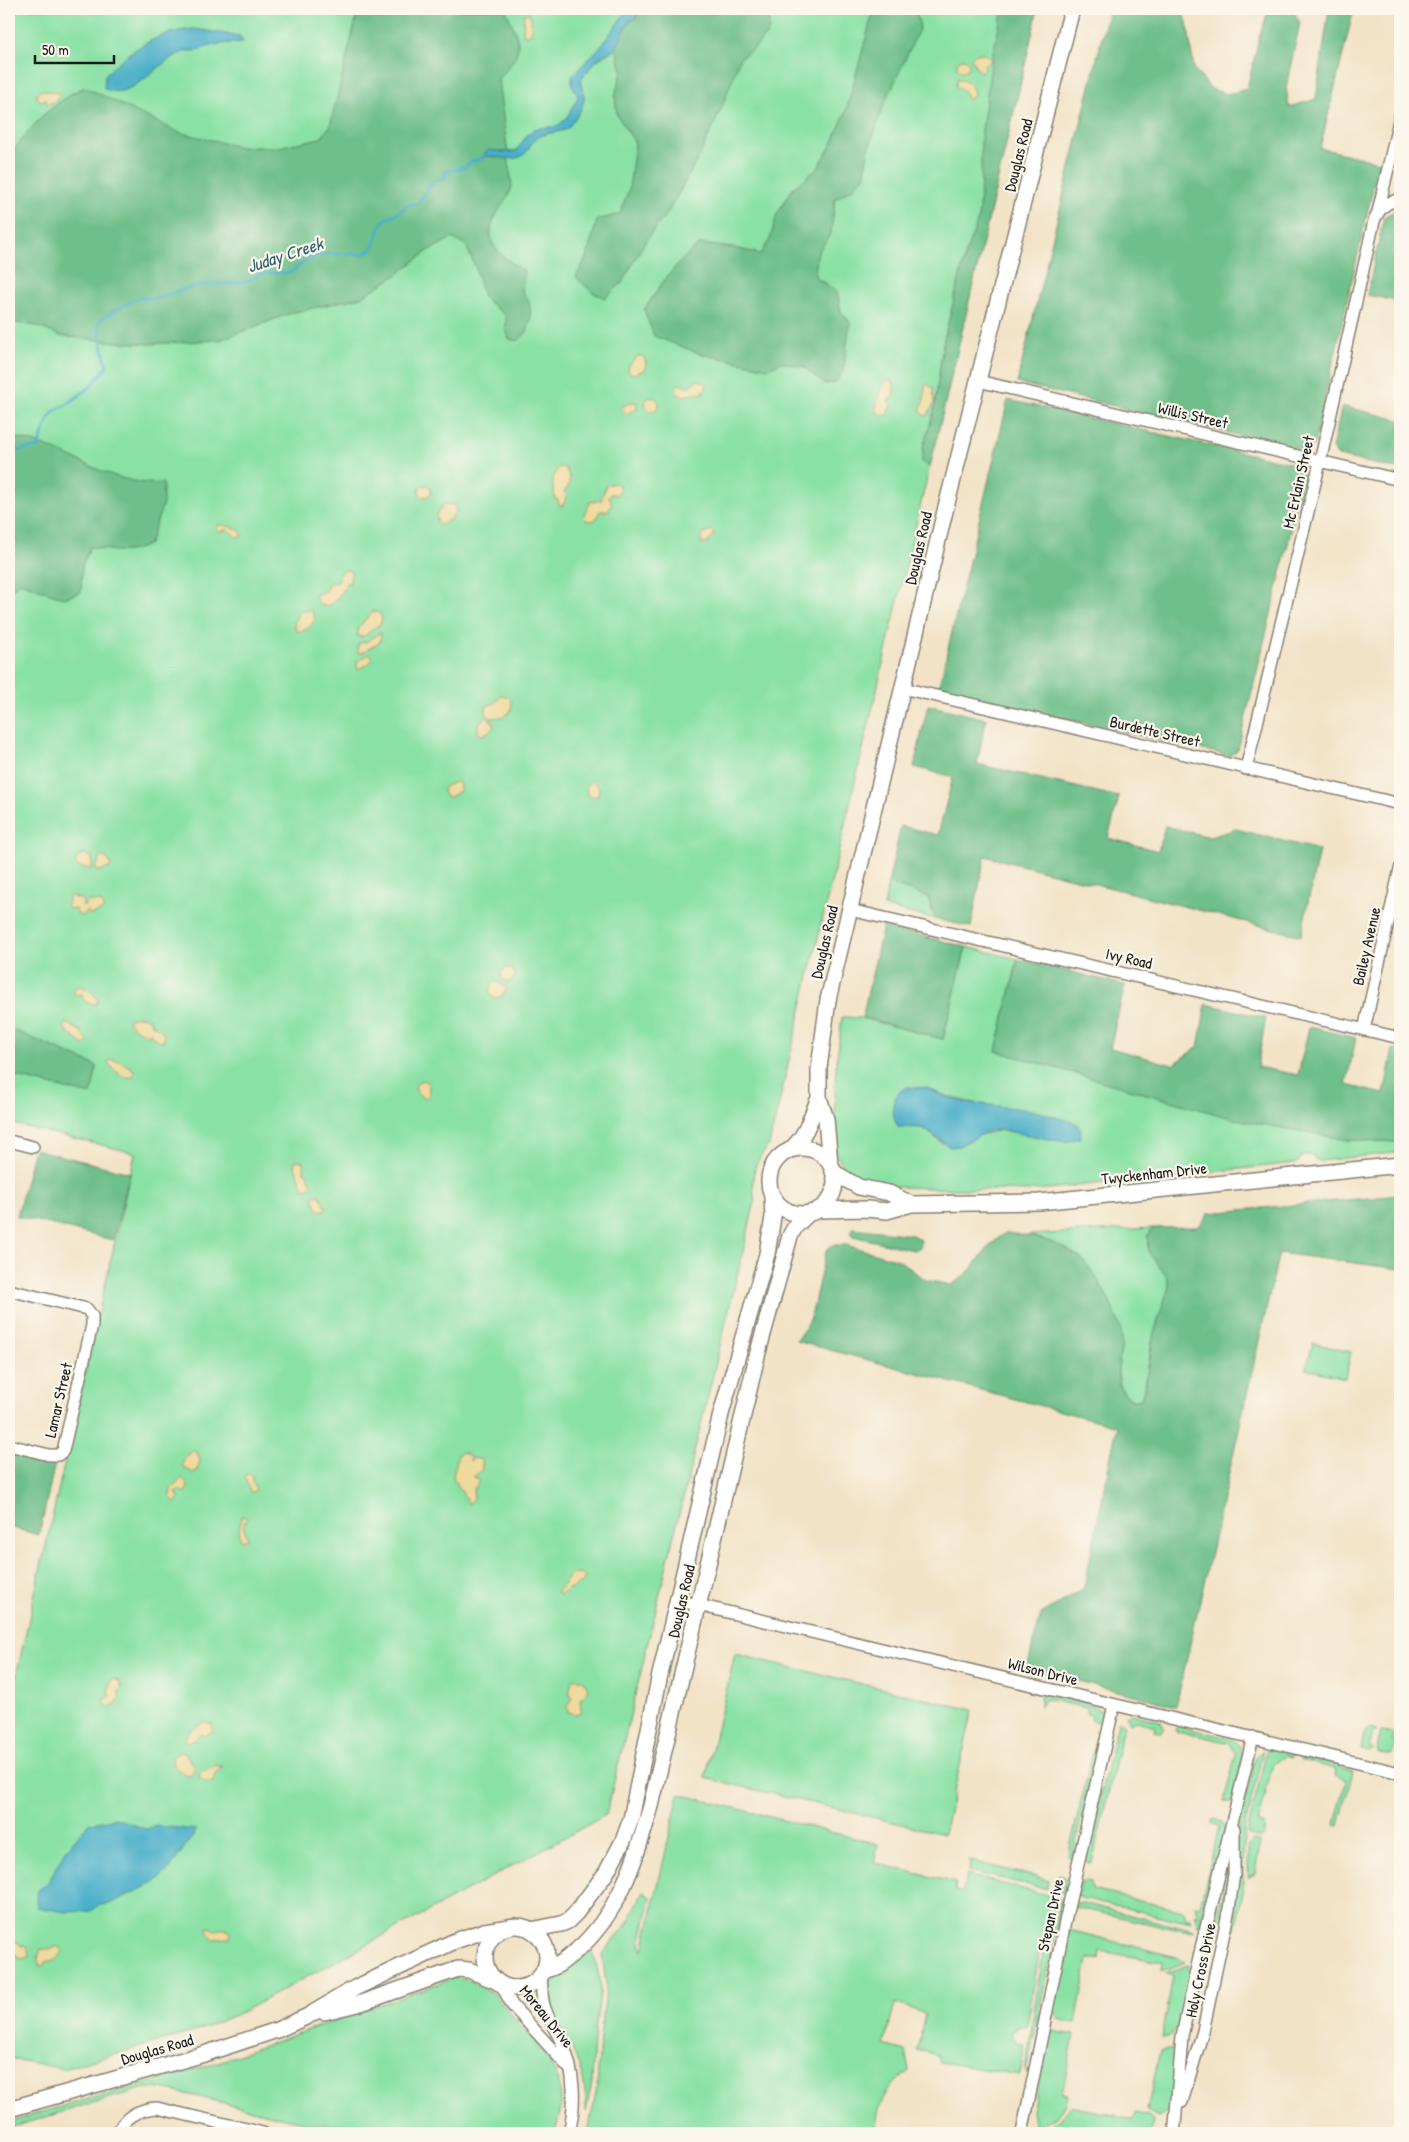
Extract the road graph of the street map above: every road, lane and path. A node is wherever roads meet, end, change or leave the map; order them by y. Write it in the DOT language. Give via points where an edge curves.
graph roads {
  1 [pos="1072,9"];
  2 [pos="1400,116"];
  3 [pos="1400,200"];
  4 [pos="1381,209"];
  5 [pos="978,382"];
  6 [pos="1320,462"];
  7 [pos="1400,480"];
  8 [pos="902,688"];
  9 [pos="1246,768"];
  10 [pos="1400,804"];
  11 [pos="1400,869"];
  12 [pos="850,910"];
  13 [pos="1364,1030"];
  14 [pos="1400,1038"];
  15 [pos="819,1098"];
  16 [pos="9,1141"];
  17 [pos="33,1147"];
  18 [pos="790,1150"];
  19 [pos="1400,1165"];
  20 [pos="832,1168"];
  21 [pos="772,1196"];
  22 [pos="911,1204"];
  23 [pos="814,1212"];
  24 [pos="9,1290"];
  25 [pos="9,1445"];
  26 [pos="677,1600"];
  27 [pos="698,1605"];
  28 [pos="1114,1705"];
  29 [pos="1253,1737"];
  30 [pos="1400,1773"];
  31 [pos="1233,1817"];
  32 [pos="504,1928"];
  33 [pos="531,1930"];
  34 [pos="542,1972"];
  35 [pos="499,1982"];
  36 [pos="308,2016"];
  37 [pos="569,2068"];
  38 [pos="10,2109"];
  39 [pos="1174,2129"];
  40 [pos="118,2133"];
  41 [pos="263,2133"];
  42 [pos="569,2133"];
  43 [pos="1022,2133"];
  1 -- 5 [label="street, Douglas Road"];
  2 -- 4 [label="street, Mc Erlain Street"];
  3 -- 4 [label="street" via="1391,201"];
  4 -- 6 [label="street, Mc Erlain Street"];
  5 -- 6 [label="street, Willis Street"];
  5 -- 8 [label="street, Douglas Road"];
  6 -- 7 [label="street, Willis Street"];
  6 -- 9 [label="street, Mc Erlain Street"];
  8 -- 9 [label="street, Burdette Street"];
  8 -- 12 [label="street, Douglas Road"];
  9 -- 10 [label="street, Burdette Street"];
  11 -- 13 [label="street, Bailey Avenue"];
  12 -- 13 [label="street, Ivy Road"];
  12 -- 15 [label="street, Douglas Road" via="822,1035"];
  13 -- 14 [label="street, Ivy Road"];
  15 -- 18 [label="street, Douglas Road" via="806,1132"];
  15 -- 20 [label="street, Douglas Road" via="826,1119"];
  16 -- 17 [label="street"];
  18 -- 20 [label="street" via="808,1149 824,1157"];
  18 -- 21 [label="street" via="773,1164 769,1180"];
  19 -- 22 [label="street, Twyckenham Drive" via="1039,1202"];
  20 -- 22 [label="street, Twyckenham Drive" via="859,1187 889,1193"];
  20 -- 23 [label="street" via="835,1183 832,1194 827,1203"];
  21 -- 23 [label="street" via="788,1211 798,1214"];
  21 -- 26 [label="street, Douglas Road" via="773,1217 767,1254 721,1414"];
  22 -- 23 [label="street, Twyckenham Drive" via="888,1211"];
  23 -- 27 [label="street, Douglas Road" via="795,1227 788,1243"];
  24 -- 25 [label="street, Lamar Street" via="87,1309 92,1316 63,1451 49,1455"];
  26 -- 27 [label="street, Wilson Drive"];
  26 -- 33 [label="street, Douglas Road" via="639,1784 623,1841 606,1873 568,1921"];
  27 -- 28 [label="street, Wilson Drive"];
  27 -- 34 [label="street, Douglas Road" via="651,1806 628,1876 602,1924 554,1968"];
  28 -- 29 [label="street, Wilson Drive"];
  28 -- 43 [label="street, Stepan Drive"];
  29 -- 30 [label="street, Wilson Drive"];
  29 -- 31 [label="street, Holy Cross Drive"];
  31 -- 39 [label="street, Holy Cross Drive" via="1182,2036"];
  31 -- 39 [label="street, Holy Cross Drive" via="1234,1874 1229,1909 1204,2031"];
  32 -- 33 [label="street" via="513,1926"];
  32 -- 35 [label="street" via="495,1934 486,1952 489,1972"];
  32 -- 36 [label="street, Douglas Road" via="455,1941 355,1988"];
  33 -- 34 [label="street" via="544,1943 546,1952"];
  34 -- 35 [label="street" via="535,1981 519,1987"];
  34 -- 37 [label="street, Moreau Drive" via="543,2002 563,2045"];
  35 -- 36 [label="street, Douglas Road" via="458,1969 361,2003"];
  35 -- 37 [label="street, Moreau Drive" via="512,2005"];
  36 -- 38 [label="street, Douglas Road" via="277,2030 204,2054"];
  37 -- 42 [label="street, Moreau Drive" via="574,2102"];
  40 -- 41 [label="street" via="131,2116 157,2108"];
}
